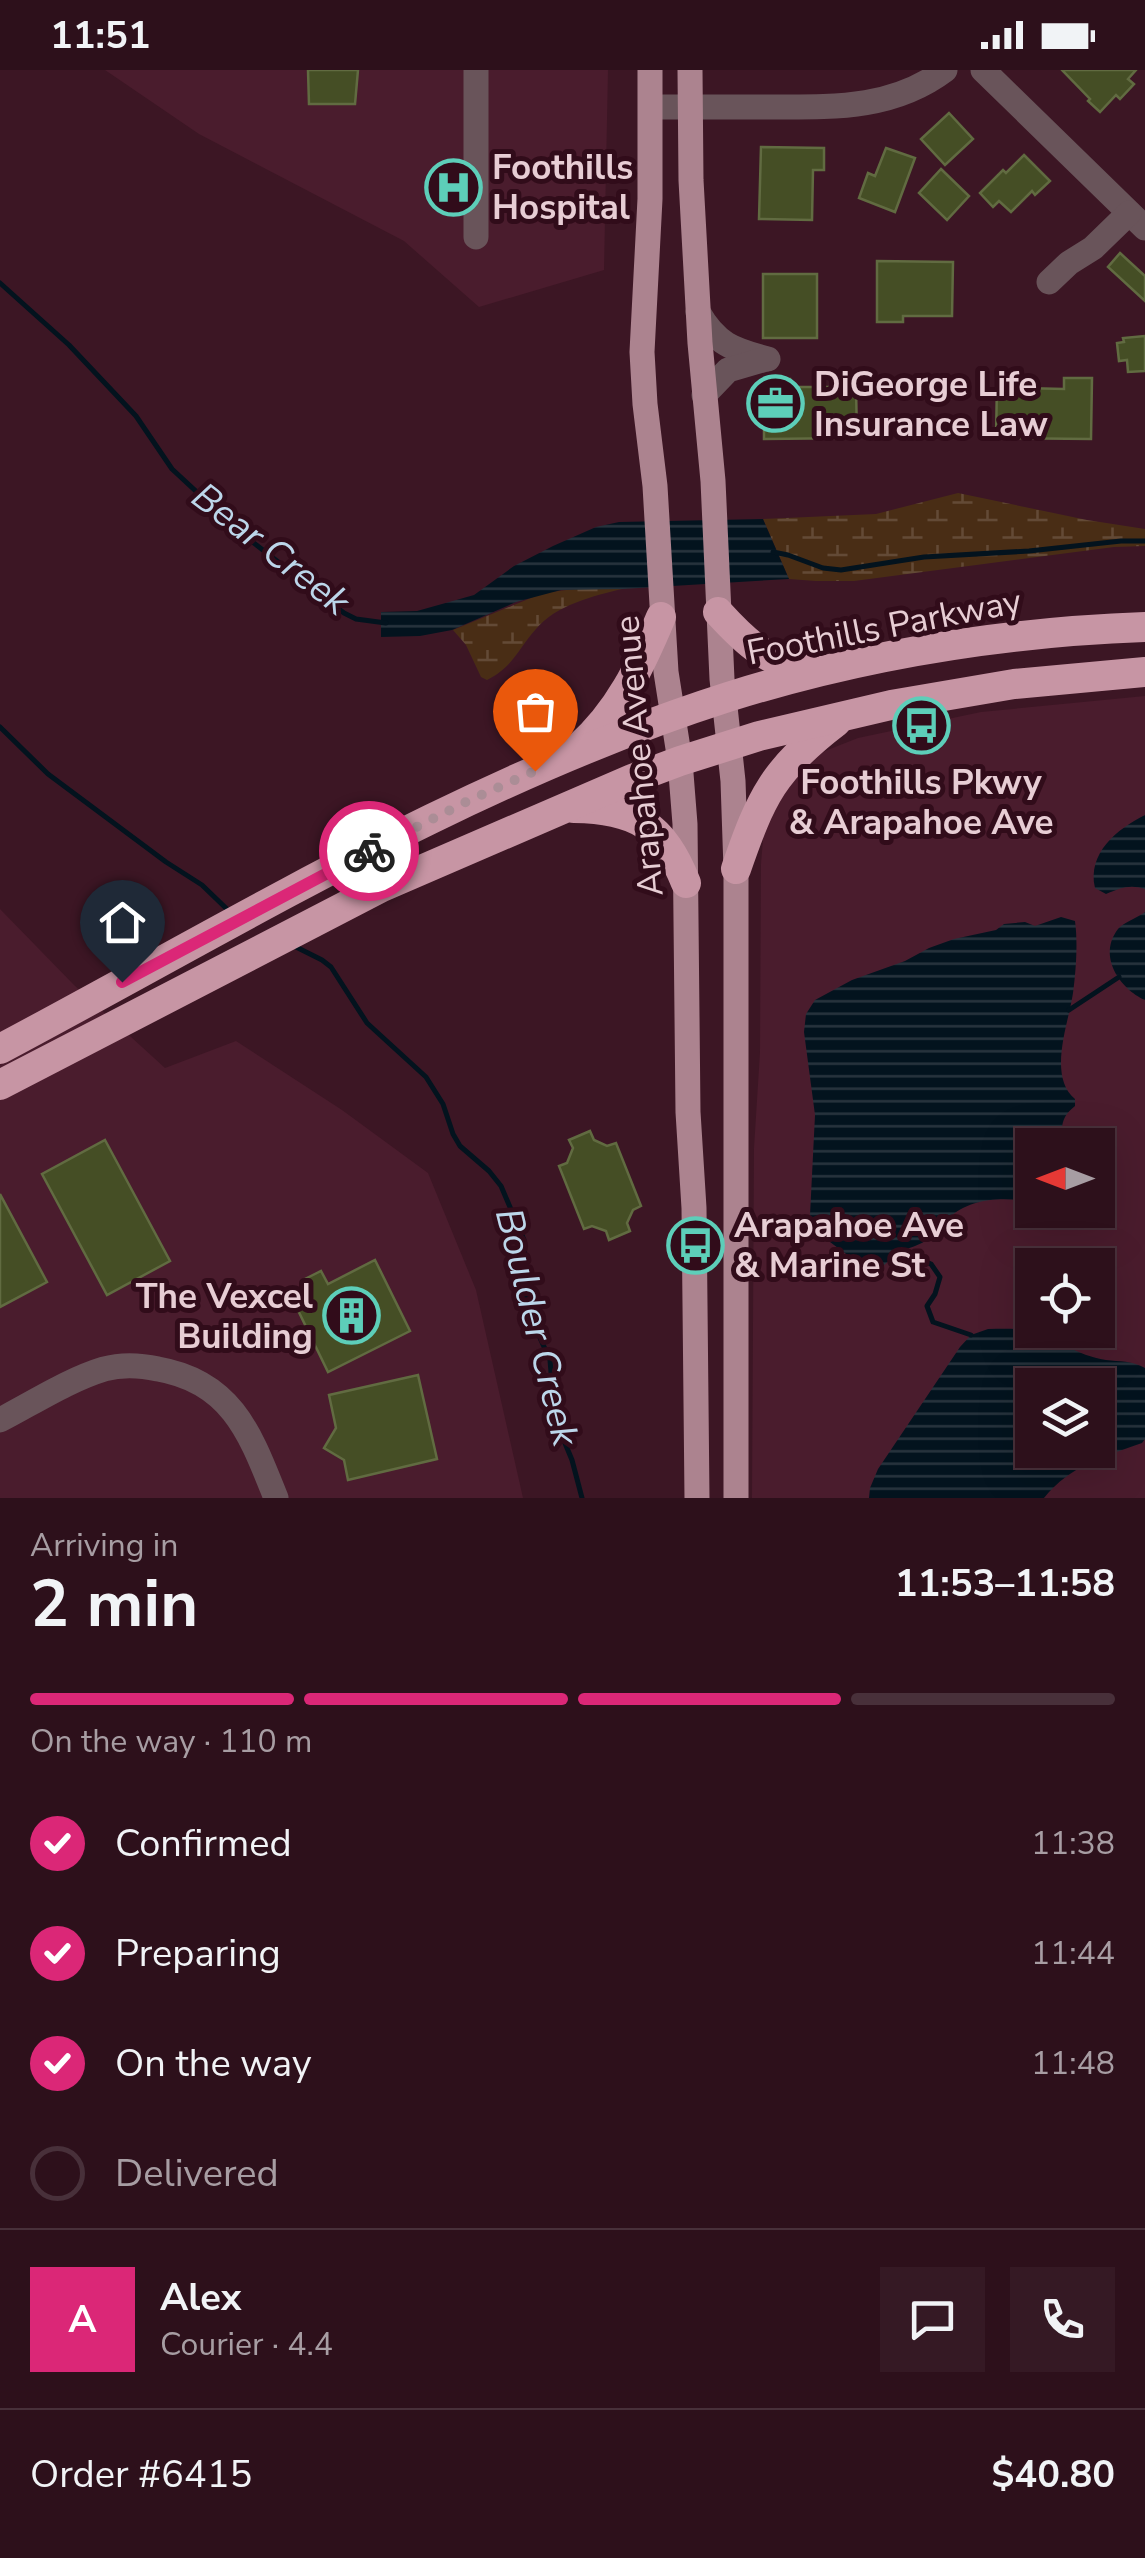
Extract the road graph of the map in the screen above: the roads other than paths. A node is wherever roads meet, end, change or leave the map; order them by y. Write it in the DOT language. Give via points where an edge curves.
graph roads {
  1 [pos="476,70"];
  2 [pos="650,70"];
  3 [pos="690,70"];
  4 [pos="946,70"];
  5 [pos="983,70"];
  6 [pos="651,107"];
  7 [pos="690,107"];
  8 [pos="1131,214"];
  9 [pos="476,237"];
  10 [pos="1049,282"];
  11 [pos="698,312"];
  12 [pos="704,395"];
  13 [pos="718,612"];
  14 [pos="662,618"];
  15 [pos="1145,627"];
  16 [pos="816,672"];
  17 [pos="1145,672"];
  18 [pos="724,698"];
  19 [pos="846,714"];
  20 [pos="672,717"];
  21 [pos="729,746"];
  22 [pos="569,756"];
  23 [pos="680,761"];
  24 [pos="566,808"];
  25 [pos="736,870"];
  26 [pos="686,883"];
  27 [pos="0,1049"];
  28 [pos="0,1085"];
  29 [pos="0,1420"];
  30 [pos="276,1498"];
  31 [pos="697,1498"];
  32 [pos="736,1498"];
  1 -- 9 [label="street"];
  2 -- 6 [label="main road, Arapahoe Avenue"];
  3 -- 7 [label="main road"];
  4 -- 7 [label="street" via="899,96 859,105"];
  5 -- 8 [label="street"];
  6 -- 7 [label="street"];
  6 -- 14 [label="main road, Arapahoe Avenue" via="642,342"];
  7 -- 11 [label="main road"];
  8 -- 10 [label="street"];
  11 -- 12 [label="main road"];
  11 -- 12 [label="street" via="726,344 768,359 728,370"];
  12 -- 13 [label="main road"];
  13 -- 16 [label="highway" via="762,654"];
  13 -- 18 [label="main road"];
  14 -- 20 [label="main road, Arapahoe Avenue"];
  14 -- 22 [label="highway" via="627,690"];
  15 -- 16 [label="highway, Foothills Parkway" via="998,640"];
  16 -- 18 [label="highway, Foothills Parkway"];
  17 -- 19 [label="highway" via="988,687"];
  18 -- 20 [label="highway, Foothills Parkway"];
  18 -- 21 [label="main road"];
  19 -- 21 [label="highway"];
  19 -- 25 [label="highway" via="775,780"];
  20 -- 22 [label="highway, Foothills Parkway"];
  20 -- 23 [label="main road, Arapahoe Avenue"];
  21 -- 23 [label="highway"];
  21 -- 25 [label="main road"];
  22 -- 27 [label="highway, Foothills Parkway" via="468,801"];
  23 -- 24 [label="highway"];
  23 -- 26 [label="main road, Arapahoe Avenue"];
  24 -- 26 [label="highway" via="608,810 640,821 672,850"];
  24 -- 28 [label="highway" via="382,887"];
  25 -- 32 [label="main road"];
  26 -- 31 [label="main road, Arapahoe Avenue"];
  29 -- 30 [label="street" via="100,1370 172,1371 230,1406"];
}
